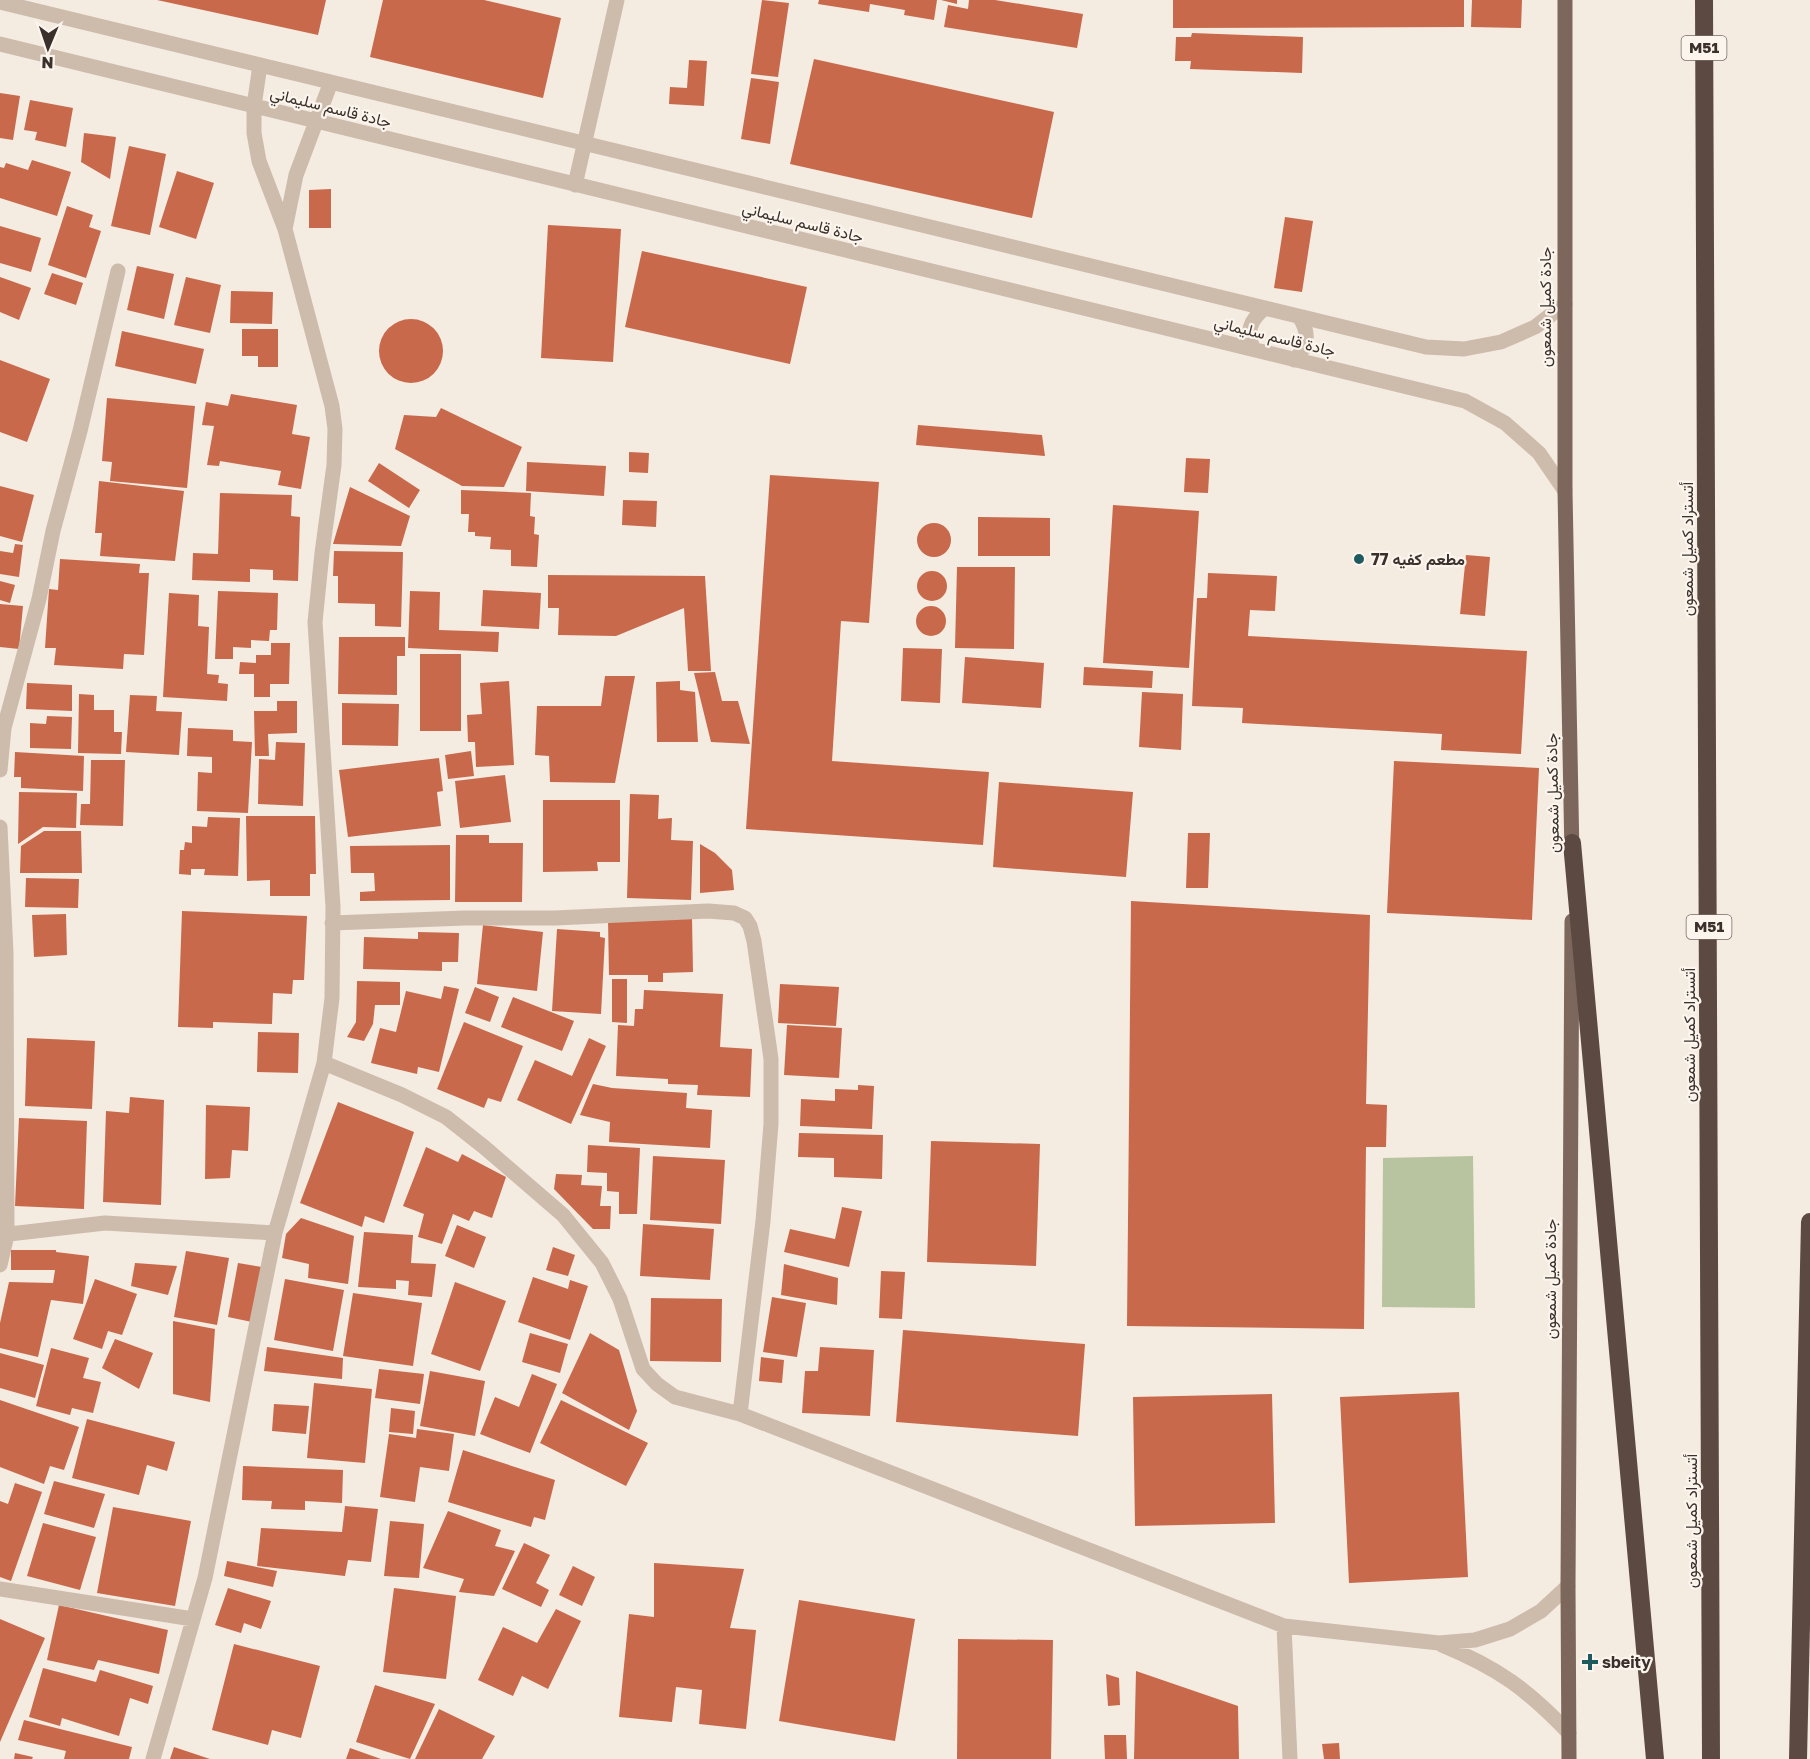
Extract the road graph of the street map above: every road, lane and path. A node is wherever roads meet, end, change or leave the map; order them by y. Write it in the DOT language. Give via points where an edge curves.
graph roads {
  1 [pos="617,0"];
  2 [pos="1565,0"];
  3 [pos="1704,0"];
  4 [pos="0,2"];
  5 [pos="0,44"];
  6 [pos="260,65"];
  7 [pos="331,82"];
  8 [pos="254,106"];
  9 [pos="316,122"];
  10 [pos="585,144"];
  11 [pos="575,185"];
  12 [pos="285,229"];
  13 [pos="118,271"];
  14 [pos="1565,304"];
  15 [pos="1265,309"];
  16 [pos="1300,318"];
  17 [pos="1253,349"];
  18 [pos="1294,360"];
  19 [pos="1565,491"];
  20 [pos="0,770"];
  21 [pos="0,827"];
  22 [pos="1572,843"];
  23 [pos="332,923"];
  24 [pos="3,953"];
  25 [pos="324,1063"];
  26 [pos="1810,1222"];
  27 [pos="276,1233"];
  28 [pos="3,1235"];
  29 [pos="0,1265"];
  30 [pos="740,1414"];
  31 [pos="1568,1586"];
  32 [pos="0,1589"];
  33 [pos="194,1619"];
  34 [pos="1284,1626"];
  35 [pos="1439,1643"];
  36 [pos="1569,1733"];
  37 [pos="153,1759"];
  38 [pos="1290,1759"];
  39 [pos="1569,1759"];
  40 [pos="1655,1759"];
  41 [pos="1711,1759"];
  42 [pos="1798,1759"];
  1 -- 10 [label="street"];
  2 -- 14 [label="main road, جادة كميل شمعون"];
  3 -- 41 [label="highway, أتستراد كميل شمعون / M51"];
  4 -- 6 [label="street, جادة قاسم سليماني"];
  5 -- 8 [label="street, جادة قاسم سليماني"];
  6 -- 7 [label="street, جادة قاسم سليماني"];
  6 -- 8 [label="street"];
  7 -- 9 [label="street"];
  7 -- 10 [label="street, جادة قاسم سليماني"];
  8 -- 9 [label="street, جادة قاسم سليماني"];
  8 -- 12 [label="street" via="259,161"];
  9 -- 11 [label="street, جادة قاسم سليماني"];
  9 -- 12 [label="street" via="296,175"];
  10 -- 11 [label="street"];
  10 -- 15 [label="street, جادة قاسم سليماني"];
  11 -- 17 [label="street, جادة قاسم سليماني"];
  12 -- 23 [label="street" via="335,429 315,622"];
  13 -- 20 [label="street" via="4,728"];
  14 -- 16 [label="street, جادة قاسم سليماني" via="1535,327 1510,339 1464,350 1426,348"];
  14 -- 19 [label="main road, جادة كميل شمعون"];
  15 -- 16 [label="street, جادة قاسم سليماني"];
  15 -- 17 [label="street" via="1249,326"];
  16 -- 18 [label="street" via="1307,340"];
  17 -- 18 [label="street, جادة قاسم سليماني"];
  18 -- 19 [label="street, جادة قاسم سليماني" via="1465,401 1505,423 1539,453"];
  19 -- 22 [label="main road, جادة كميل شمعون"];
  21 -- 24 [label="street"];
  22 -- 31 [label="main road, جادة كميل شمعون"];
  22 -- 40 [label="highway"];
  23 -- 25 [label="street" via="332,998"];
  23 -- 30 [label="street" via="708,911 745,918 754,941 772,1087 763,1221"];
  24 -- 28 [label="street"];
  25 -- 27 [label="street"];
  25 -- 30 [label="street" via="446,1117 484,1147 563,1215 602,1263 620,1299 643,1369 657,1384 675,1397"];
  26 -- 42 [label="highway"];
  27 -- 28 [label="street" via="105,1223"];
  27 -- 33 [label="street"];
  28 -- 29 [label="street"];
  30 -- 34 [label="street"];
  31 -- 35 [label="street" via="1541,1611 1510,1629 1475,1640"];
  31 -- 36 [label="main road, جادة كميل شمعون"];
  32 -- 33 [label="street"];
  33 -- 37 [label="street"];
  34 -- 35 [label="street"];
  34 -- 38 [label="street"];
  35 -- 36 [label="street" via="1510,1679"];
  36 -- 39 [label="main road, جادة كميل شمعون"];
}
